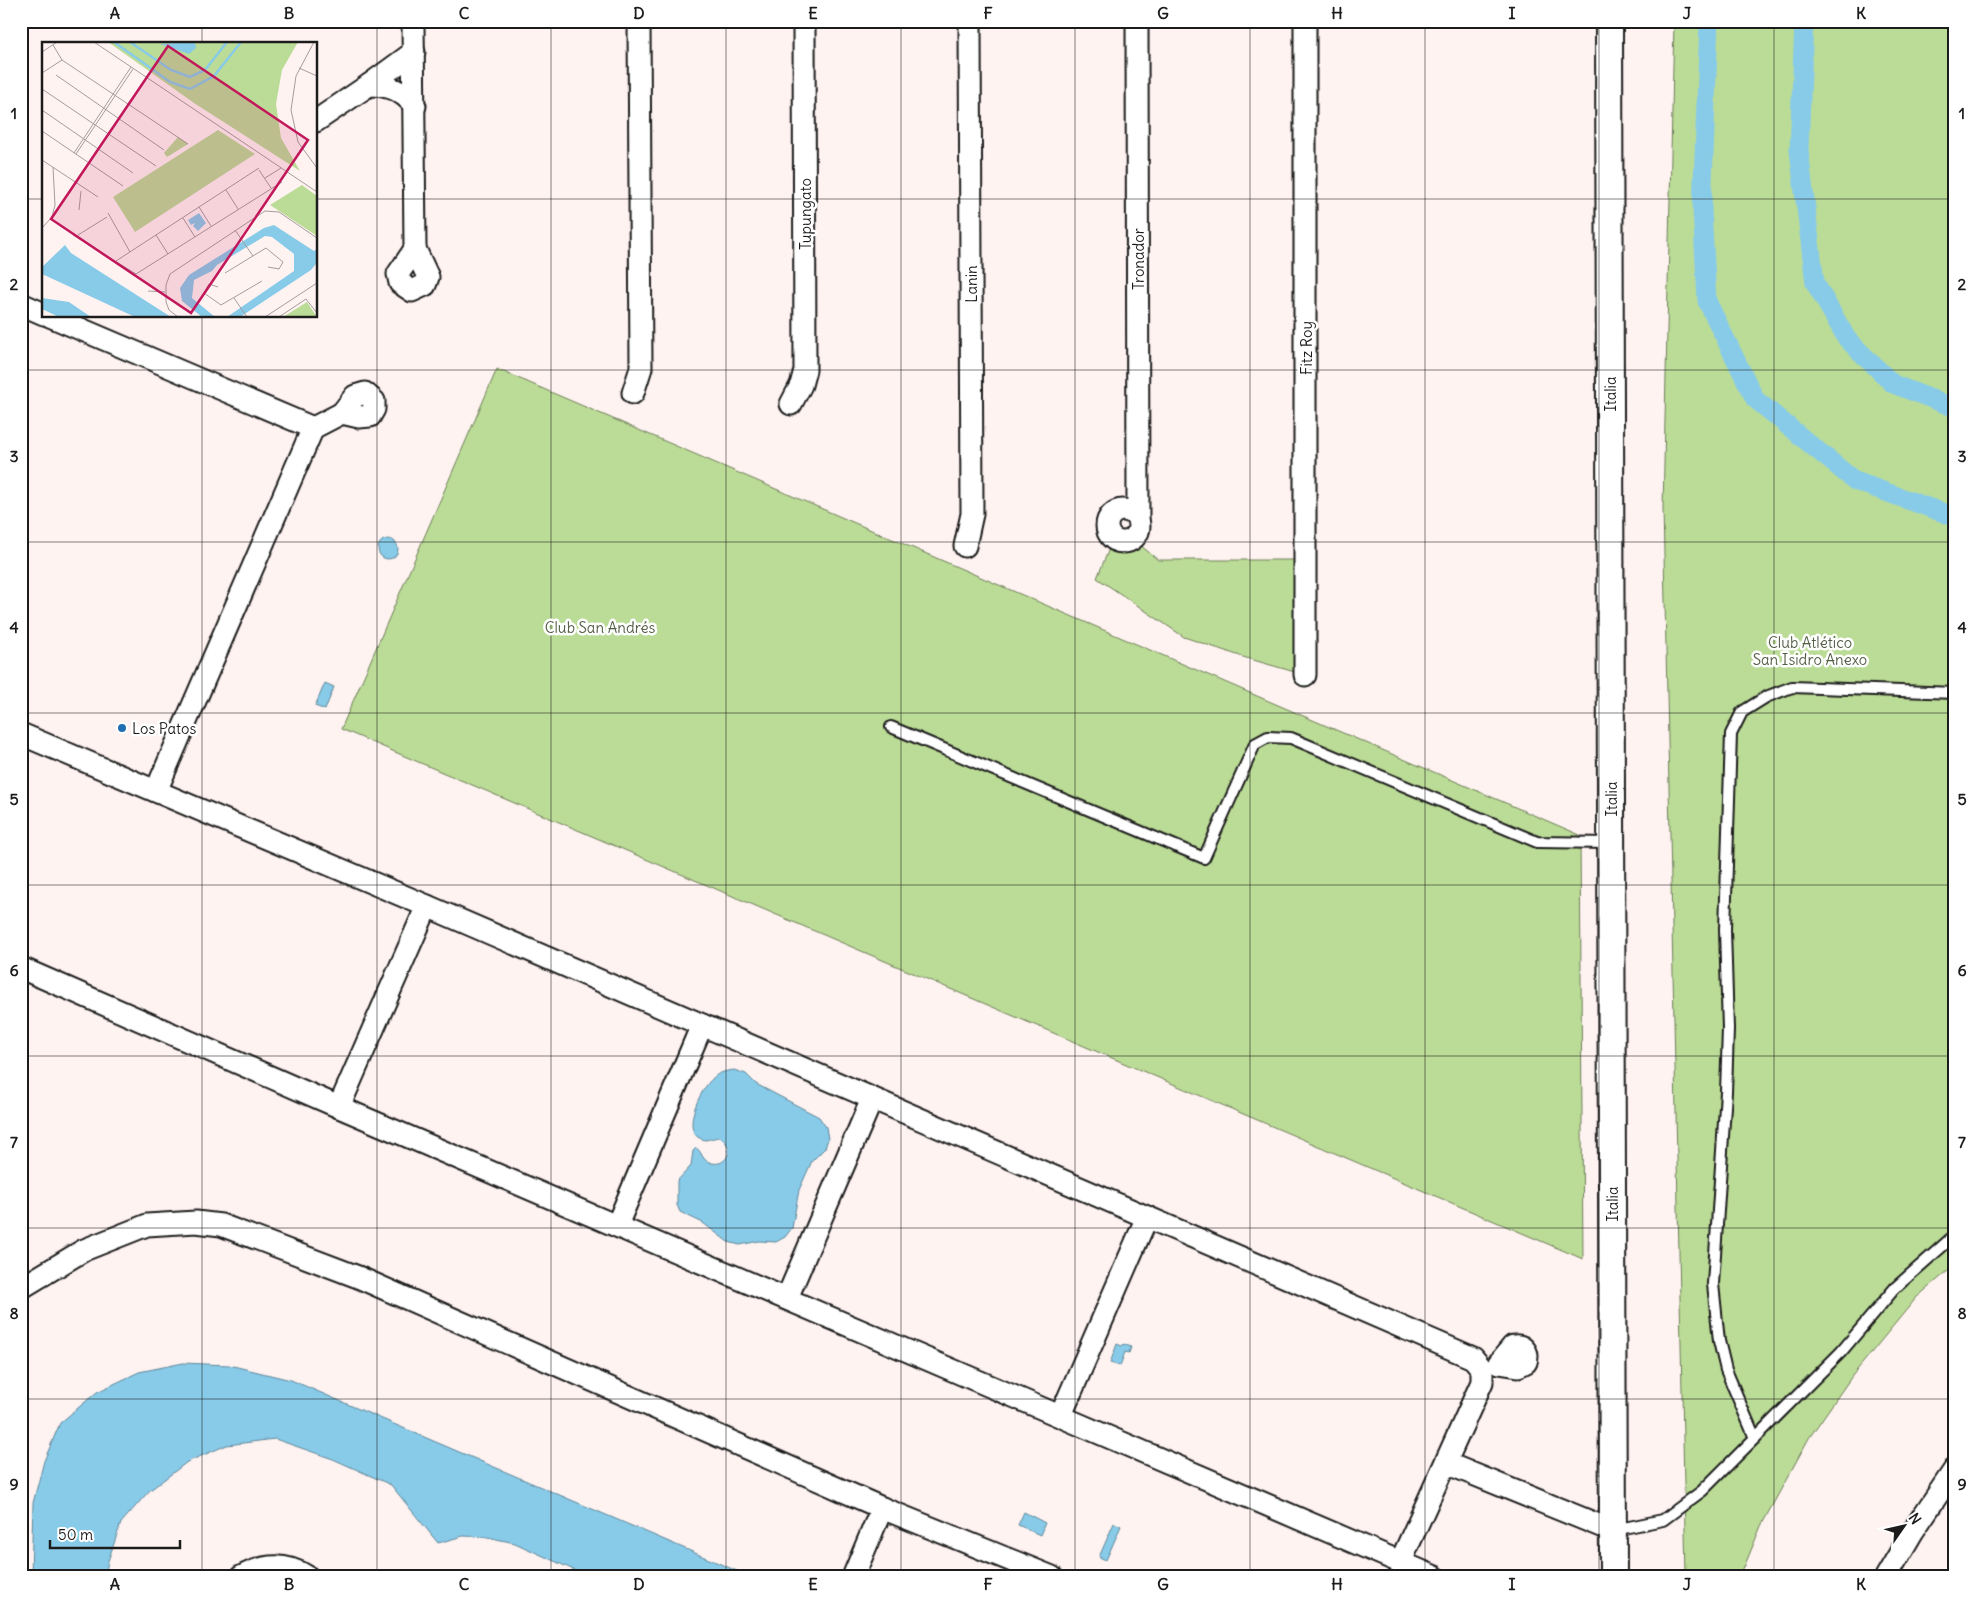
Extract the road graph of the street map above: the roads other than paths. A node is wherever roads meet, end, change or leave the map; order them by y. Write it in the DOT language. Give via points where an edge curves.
graph roads {
  1 [pos="414,21"];
  2 [pos="639,21"];
  3 [pos="804,21"];
  4 [pos="970,21"];
  5 [pos="1137,21"];
  6 [pos="1305,21"];
  7 [pos="1609,21"];
  8 [pos="414,52"];
  9 [pos="369,85"];
  10 [pos="415,106"];
  11 [pos="318,120"];
  12 [pos="416,249"];
  13 [pos="21,304"];
  14 [pos="42,313"];
  15 [pos="55,318"];
  16 [pos="633,393"];
  17 [pos="791,404"];
  18 [pos="342,413"];
  19 [pos="313,428"];
  20 [pos="1129,515"];
  21 [pos="965,546"];
  22 [pos="1305,675"];
  23 [pos="1955,693"];
  24 [pos="891,727"];
  25 [pos="21,734"];
  26 [pos="156,791"];
  27 [pos="1611,843"];
  28 [pos="427,906"];
  29 [pos="21,968"];
  30 [pos="702,1025"];
  31 [pos="872,1099"];
  32 [pos="338,1107"];
  33 [pos="1147,1217"];
  34 [pos="617,1226"];
  35 [pos="1955,1235"];
  36 [pos="24,1279"];
  37 [pos="787,1298"];
  38 [pos="1061,1415"];
  39 [pos="1756,1438"];
  40 [pos="1446,1463"];
  41 [pos="1955,1469"];
  42 [pos="882,1508"];
  43 [pos="1613,1531"];
  44 [pos="1400,1562"];
  45 [pos="241,1577"];
  46 [pos="308,1577"];
  47 [pos="854,1577"];
  48 [pos="1052,1577"];
  49 [pos="1435,1577"];
  50 [pos="1613,1577"];
  51 [pos="1886,1577"];
  1 -- 8 [label="street"];
  2 -- 16 [label="street" via="641,368"];
  3 -- 17 [label="street, Tupungato" via="805,370"];
  4 -- 21 [label="street, Lanin" via="972,514"];
  5 -- 20 [label="street, Tronador" via="1138,496"];
  6 -- 22 [label="street, Fitz Roy"];
  7 -- 27 [label="street, Italia"];
  8 -- 9 [label="street"];
  8 -- 10 [label="street"];
  9 -- 10 [label="street" via="386,85 398,90"];
  9 -- 11 [label="street"];
  10 -- 12 [label="street"];
  13 -- 14 [label="street"];
  15 -- 19 [label="street"];
  18 -- 19 [label="street"];
  19 -- 26 [label="street"];
  23 -- 39 [label="lane" via="1792,688 1766,696 1742,712 1732,734 1725,930 1726,1092 1713,1284 1719,1341 1726,1370"];
  24 -- 27 [label="lane" via="1204,858 1255,744 1268,737 1291,738 1537,842"];
  25 -- 26 [label="street"];
  26 -- 28 [label="street"];
  27 -- 43 [label="street, Italia"];
  28 -- 30 [label="street"];
  28 -- 32 [label="street"];
  29 -- 32 [label="street"];
  30 -- 31 [label="street"];
  30 -- 34 [label="street"];
  31 -- 33 [label="street"];
  31 -- 37 [label="street"];
  32 -- 34 [label="street"];
  33 -- 38 [label="street"];
  33 -- 40 [label="street" via="1491,1366"];
  34 -- 37 [label="street"];
  35 -- 39 [label="lane" via="1895,1288 1841,1352"];
  36 -- 42 [label="street" via="147,1225 187,1222 221,1225 358,1277"];
  37 -- 38 [label="street"];
  38 -- 44 [label="street"];
  39 -- 43 [label="lane" via="1702,1492 1663,1520"];
  40 -- 43 [label="street"];
  40 -- 44 [label="street"];
  41 -- 51 [label="street"];
  42 -- 47 [label="street"];
  42 -- 48 [label="street"];
  43 -- 50 [label="street, Italia"];
  44 -- 49 [label="street"];
  45 -- 46 [label="street" via="260,1568 274,1566 288,1567"];
}
